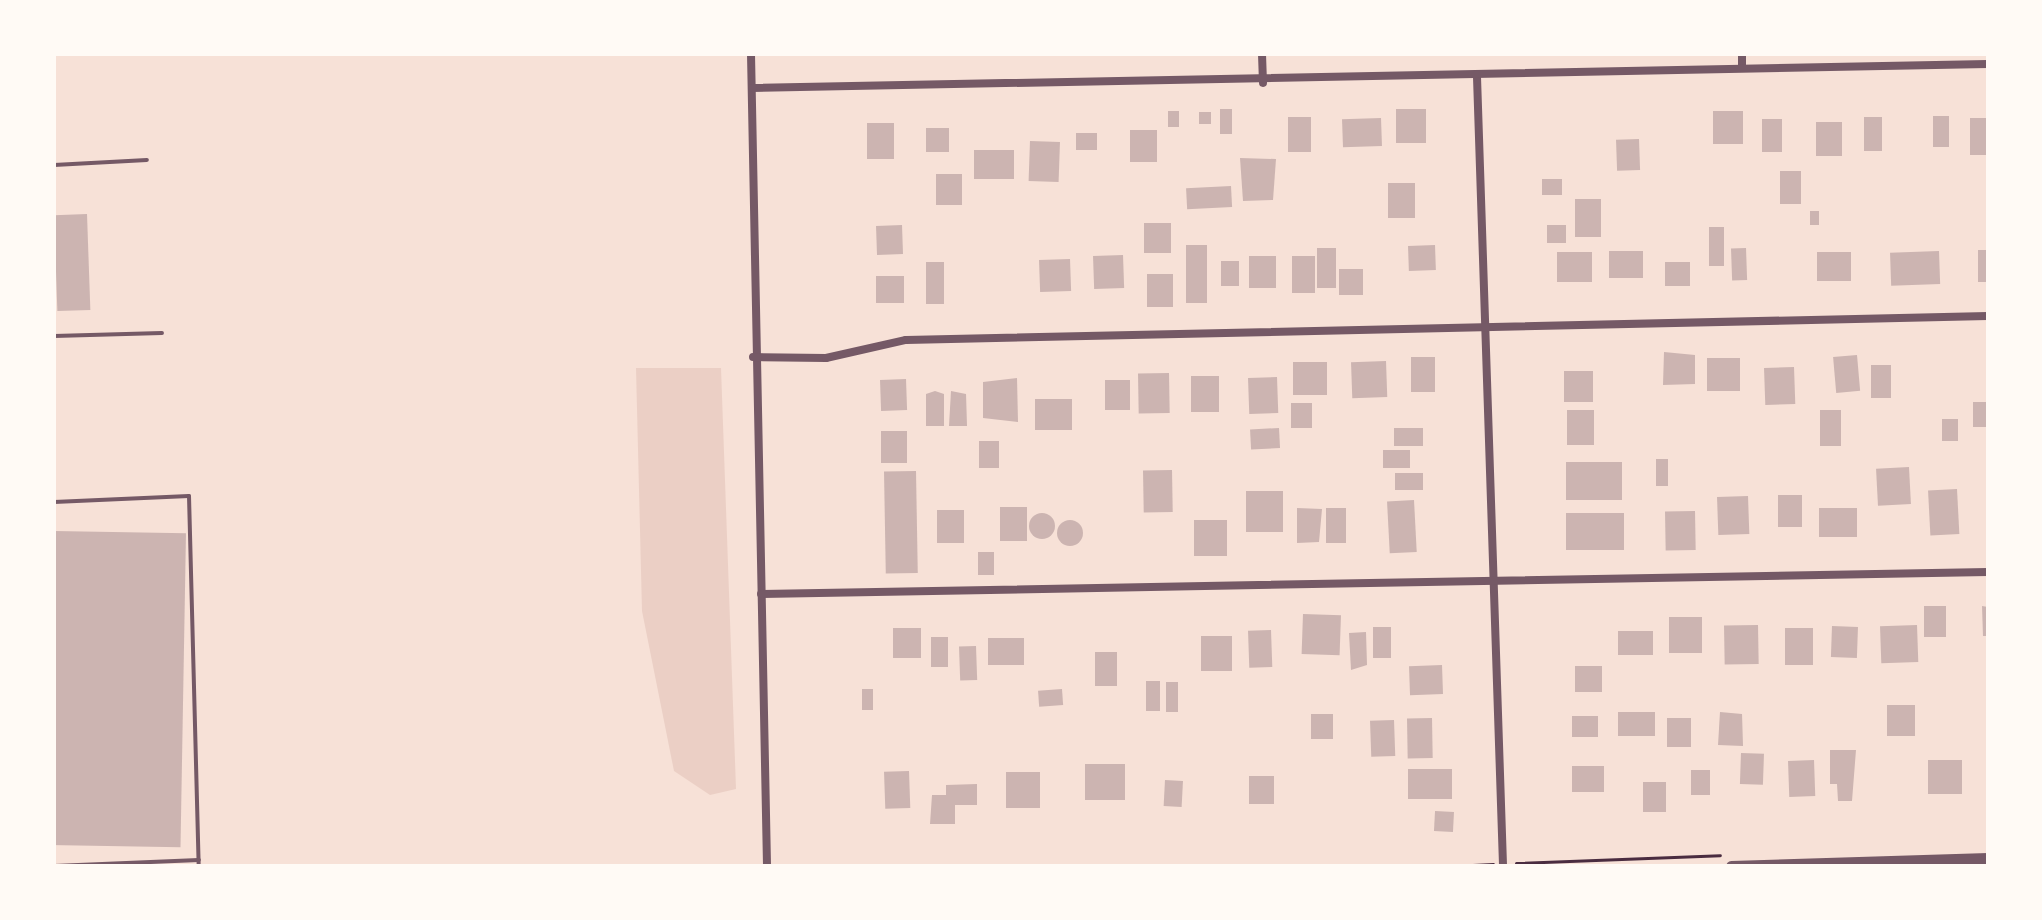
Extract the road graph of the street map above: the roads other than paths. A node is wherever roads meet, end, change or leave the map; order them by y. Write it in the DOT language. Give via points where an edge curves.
graph roads {
  1 [pos="751,54"];
  2 [pos="1262,54"];
  3 [pos="1742,54"];
  4 [pos="1988,64"];
  5 [pos="1742,68"];
  6 [pos="1477,77"];
  7 [pos="1263,83"];
  8 [pos="752,88"];
  9 [pos="147,160"];
  10 [pos="54,165"];
  11 [pos="1988,316"];
  12 [pos="1487,327"];
  13 [pos="162,333"];
  14 [pos="54,336"];
  15 [pos="753,357"];
  16 [pos="54,502"];
  17 [pos="1988,572"];
  18 [pos="1496,579"];
  19 [pos="761,594"];
  20 [pos="1988,858"];
  21 [pos="199,863"];
  22 [pos="1503,864"];
  23 [pos="1801,865"];
  24 [pos="54,866"];
  25 [pos="767,866"];
  26 [pos="1731,866"];
  1 -- 8 [label="street"];
  2 -- 7 [label="street"];
  3 -- 5 [label="street"];
  4 -- 5 [label="street"];
  5 -- 6 [label="street"];
  6 -- 7 [label="street"];
  6 -- 12 [label="street"];
  7 -- 8 [label="street"];
  8 -- 15 [label="street"];
  9 -- 10 [label="lane"];
  11 -- 12 [label="street"];
  12 -- 15 [label="street" via="906,340 826,358"];
  12 -- 18 [label="street"];
  13 -- 14 [label="lane"];
  15 -- 19 [label="street"];
  16 -- 21 [label="lane" via="189,496"];
  17 -- 18 [label="street"];
  18 -- 19 [label="street"];
  18 -- 22 [label="street"];
  19 -- 25 [label="street"];
  20 -- 23 [label="street"];
  21 -- 24 [label="lane"];
  23 -- 26 [label="street"];
}
